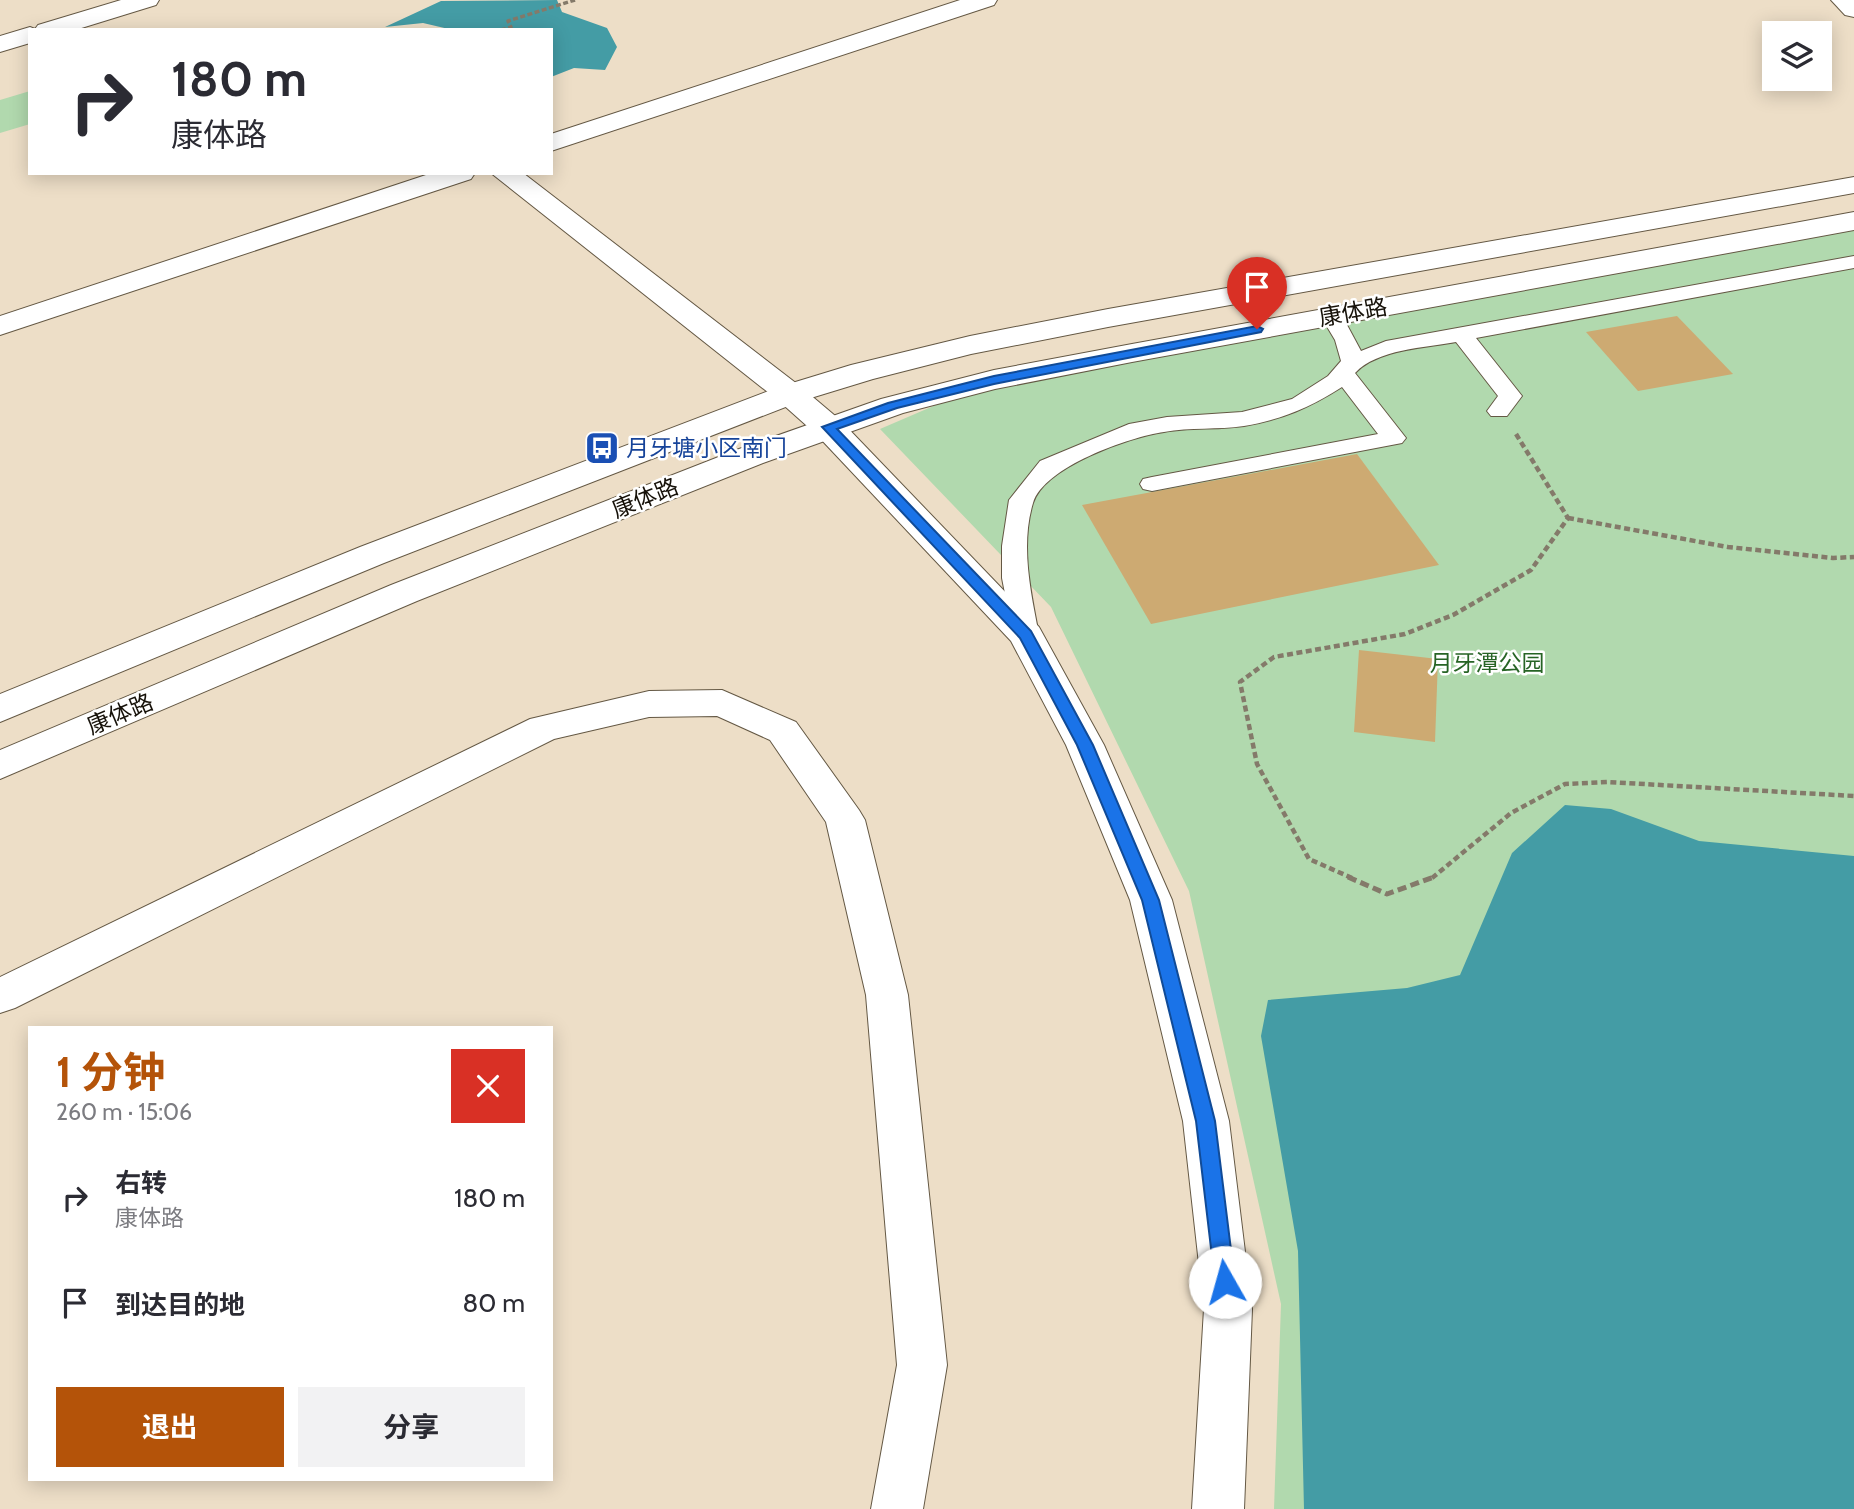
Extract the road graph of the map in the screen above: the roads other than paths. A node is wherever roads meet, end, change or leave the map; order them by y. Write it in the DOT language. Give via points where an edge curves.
graph roads {
  1 [pos="147,0"];
  2 [pos="985,0"];
  3 [pos="1843,0"];
  4 [pos="1854,10"];
  5 [pos="54,28"];
  6 [pos="28,36"];
  7 [pos="0,44"];
  8 [pos="553,142"];
  9 [pos="455,175"];
  10 [pos="508,175"];
  11 [pos="1854,185"];
  12 [pos="1854,221"];
  13 [pos="1854,262"];
  14 [pos="1331,316"];
  15 [pos="0,326"];
  16 [pos="1461,334"];
  17 [pos="1348,368"];
  18 [pos="790,394"];
  19 [pos="1499,411"];
  20 [pos="828,427"];
  21 [pos="1152,484"];
  22 [pos="1026,635"];
  23 [pos="0,709"];
  24 [pos="0,765"];
  25 [pos="0,996"];
  26 [pos="897,1509"];
  27 [pos="1218,1509"];
  1 -- 5 [label="street"];
  2 -- 8 [label="street"];
  3 -- 4 [label="street"];
  6 -- 7 [label="street"];
  9 -- 15 [label="street"];
  10 -- 18 [label="street"];
  11 -- 18 [label="street, 康体路" via="982,342"];
  12 -- 14 [label="street, 康体路"];
  13 -- 16 [label="lane"];
  14 -- 17 [label="lane" via="1346,340"];
  14 -- 20 [label="street, 康体路" via="994,380"];
  16 -- 17 [label="lane" via="1386,348"];
  16 -- 19 [label="lane" via="1510,396"];
  17 -- 21 [label="lane" via="1394,438"];
  17 -- 22 [label="lane" via="1300,404 1243,419 1129,431 1049,466 1021,500 1015,578"];
  18 -- 20 [label="street"];
  18 -- 23 [label="street, 康体路" via="372,555"];
  20 -- 22 [label="street"];
  20 -- 24 [label="street, 康体路" via="404,593"];
  22 -- 27 [label="street" via="1085,745 1151,900 1206,1121 1228,1309"];
  25 -- 26 [label="street" via="543,728 649,704 722,703 783,731 845,820 887,995 922,1365"];
}
